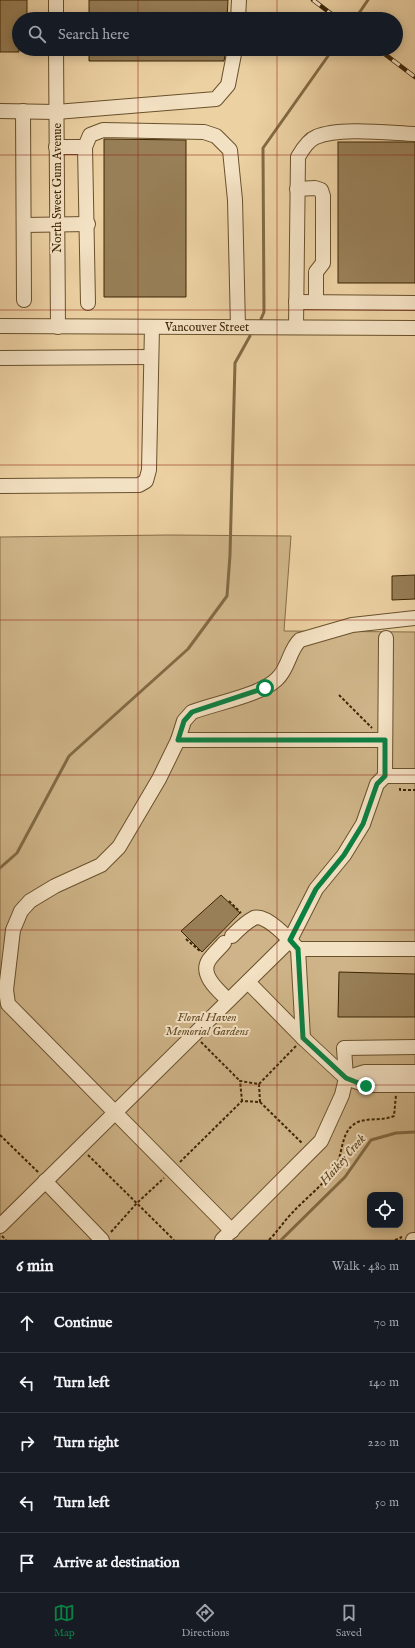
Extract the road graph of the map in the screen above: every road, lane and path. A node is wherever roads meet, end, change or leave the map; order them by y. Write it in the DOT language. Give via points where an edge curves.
graph roads {
  1 [pos="56,0"];
  2 [pos="239,0"];
  3 [pos="56,12"];
  4 [pos="238,12"];
  5 [pos="56,56"];
  6 [pos="234,56"];
  7 [pos="0,111"];
  8 [pos="22,111"];
  9 [pos="56,112"];
  10 [pos="415,134"];
  11 [pos="56,147"];
  12 [pos="86,147"];
  13 [pos="297,189"];
  14 [pos="57,224"];
  15 [pos="88,224"];
  16 [pos="24,225"];
  17 [pos="24,300"];
  18 [pos="296,302"];
  19 [pos="316,302"];
  20 [pos="88,303"];
  21 [pos="415,303"];
  22 [pos="0,326"];
  23 [pos="58,327"];
  24 [pos="152,327"];
  25 [pos="238,327"];
  26 [pos="296,327"];
  27 [pos="415,328"];
  28 [pos="151,357"];
  29 [pos="0,358"];
  30 [pos="0,486"];
  31 [pos="415,618"];
  32 [pos="386,638"];
  33 [pos="339,695"];
  34 [pos="381,736"];
  35 [pos="178,740"];
  36 [pos="385,776"];
  37 [pos="415,776"];
  38 [pos="229,901"];
  39 [pos="236,918"];
  40 [pos="186,939"];
  41 [pos="294,944"];
  42 [pos="415,948"];
  43 [pos="202,953"];
  44 [pos="248,982"];
  45 [pos="228,1000"];
  46 [pos="198,1039"];
  47 [pos="301,1041"];
  48 [pos="415,1047"];
  49 [pos="415,1072"];
  50 [pos="346,1078"];
  51 [pos="240,1081"];
  52 [pos="259,1084"];
  53 [pos="415,1085"];
  54 [pos="396,1090"];
  55 [pos="242,1100"];
  56 [pos="260,1102"];
  57 [pos="116,1112"];
  58 [pos="0,1134"];
  59 [pos="307,1147"];
  60 [pos="83,1150"];
  61 [pos="176,1166"];
  62 [pos="169,1173"];
  63 [pos="44,1179"];
  64 [pos="137,1203"];
  65 [pos="0,1226"];
  66 [pos="227,1235"];
  67 [pos="104,1238"];
  68 [pos="174,1240"];
  69 [pos="269,1240"];
  1 -- 3 [label="street"];
  2 -- 4 [label="street"];
  5 -- 9 [label="street, North Sweet Gum Avenue"];
  6 -- 9 [label="street" via="228,85 216,99"];
  7 -- 8 [label="street"];
  8 -- 9 [label="street"];
  8 -- 16 [label="street"];
  9 -- 11 [label="street, North Sweet Gum Avenue"];
  10 -- 13 [label="street" via="330,133 315,137 303,148 298,157"];
  11 -- 12 [label="street"];
  11 -- 14 [label="street, North Sweet Gum Avenue"];
  12 -- 15 [label="street"];
  12 -- 25 [label="street" via="90,135 104,130 188,131 216,136 230,150"];
  13 -- 18 [label="street"];
  13 -- 19 [label="street" via="315,188 321,190 323,196 323,263 316,272"];
  14 -- 15 [label="street"];
  14 -- 16 [label="street"];
  14 -- 23 [label="street, North Sweet Gum Avenue"];
  15 -- 20 [label="street"];
  16 -- 17 [label="street"];
  18 -- 19 [label="street"];
  18 -- 26 [label="street"];
  19 -- 21 [label="street"];
  22 -- 23 [label="street, Vancouver Street"];
  23 -- 24 [label="street, Vancouver Street"];
  24 -- 25 [label="street, Vancouver Street"];
  24 -- 28 [label="street"];
  25 -- 26 [label="street, Vancouver Street"];
  26 -- 27 [label="street, Vancouver Street"];
  28 -- 29 [label="street"];
  28 -- 30 [label="street" via="149,470 146,481 139,485"];
  31 -- 35 [label="street" via="352,625 300,640 294,646 278,678 265,688 192,712 184,721"];
  32 -- 34 [label="street"];
  33 -- 34 [label="path"];
  34 -- 35 [label="street"];
  34 -- 36 [label="street"];
  35 -- 57 [label="street" via="159,779 119,847 101,865 55,886 30,901 21,912 13,930 6,990 8,1004"];
  36 -- 37 [label="street"];
  36 -- 41 [label="street" via="377,784 363,824 344,855 316,889"];
  38 -- 39 [label="path" via="241,913"];
  40 -- 43 [label="path"];
  41 -- 42 [label="street"];
  41 -- 44 [label="street"];
  41 -- 45 [label="street" via="261,917 254,918 228,939 208,961 207,967 212,983"];
  41 -- 47 [label="street"];
  44 -- 45 [label="street"];
  44 -- 47 [label="street"];
  45 -- 57 [label="street"];
  46 -- 51 [label="path"];
  47 -- 50 [label="street"];
  47 -- 52 [label="path"];
  48 -- 50 [label="street" via="344,1048"];
  49 -- 50 [label="street" via="365,1072"];
  50 -- 53 [label="street" via="366,1086"];
  50 -- 66 [label="street" via="342,1095 321,1141"];
  51 -- 52 [label="path"];
  51 -- 55 [label="path"];
  52 -- 56 [label="path"];
  54 -- 69 [label="path" via="394,1116 385,1120 360,1121 352,1126 344,1139 341,1155 334,1170 294,1210"];
  55 -- 56 [label="path"];
  55 -- 61 [label="path"];
  56 -- 59 [label="path"];
  57 -- 63 [label="street"];
  57 -- 66 [label="street"];
  58 -- 63 [label="path"];
  60 -- 64 [label="path"];
  62 -- 64 [label="path"];
  63 -- 65 [label="street"];
  63 -- 67 [label="street"];
  64 -- 67 [label="path"];
  64 -- 68 [label="path"];
}
